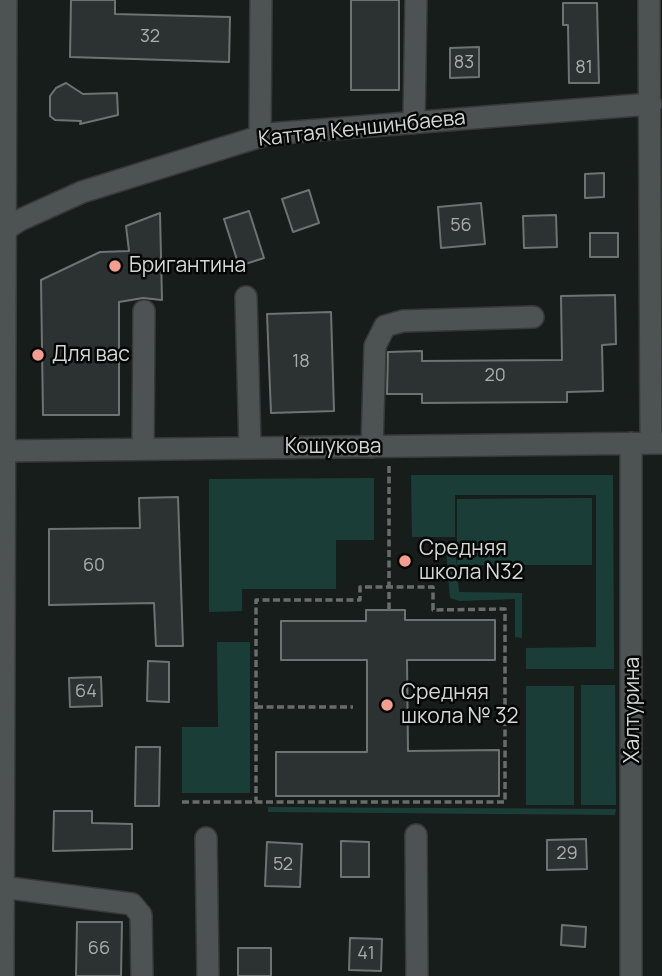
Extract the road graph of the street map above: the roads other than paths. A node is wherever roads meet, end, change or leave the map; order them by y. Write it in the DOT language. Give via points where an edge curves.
graph roads {
  1 [pos="6,0"];
  2 [pos="261,0"];
  3 [pos="416,0"];
  4 [pos="649,0"];
  5 [pos="655,114"];
  6 [pos="414,122"];
  7 [pos="260,137"];
  8 [pos="2,232"];
  9 [pos="0,264"];
  10 [pos="4,289"];
  11 [pos="246,297"];
  12 [pos="144,311"];
  13 [pos="533,317"];
  14 [pos="648,443"];
  15 [pos="380,447"];
  16 [pos="250,448"];
  17 [pos="143,449"];
  18 [pos="4,452"];
  19 [pos="416,835"];
  20 [pos="206,838"];
  21 [pos="1,849"];
  22 [pos="2,887"];
  23 [pos="3,976"];
  24 [pos="142,976"];
  25 [pos="208,976"];
  26 [pos="417,976"];
  27 [pos="631,976"];
  1 -- 8 [label="street"];
  2 -- 7 [label="street"];
  3 -- 6 [label="street"];
  4 -- 5 [label="street, Халтурина"];
  5 -- 6 [label="street, Каттая Кеншинбаева"];
  5 -- 14 [label="street, Халтурина"];
  6 -- 7 [label="street, Каттая Кеншинбаева"];
  7 -- 8 [label="street, Каттая Кеншинбаева" via="82,192"];
  8 -- 10 [label="street"];
  9 -- 10 [label="street"];
  10 -- 18 [label="street"];
  11 -- 16 [label="street"];
  12 -- 17 [label="street"];
  13 -- 15 [label="street" via="403,321 385,326 375,346"];
  14 -- 15 [label="street, Кошукова"];
  14 -- 27 [label="street, Халтурина"];
  15 -- 16 [label="street, Кошукова"];
  16 -- 17 [label="street, Кошукова"];
  17 -- 18 [label="street, Кошукова"];
  18 -- 21 [label="street"];
  19 -- 26 [label="street"];
  20 -- 25 [label="street"];
  21 -- 22 [label="street"];
  22 -- 23 [label="street"];
  22 -- 24 [label="street" via="132,904 141,915"];
}
